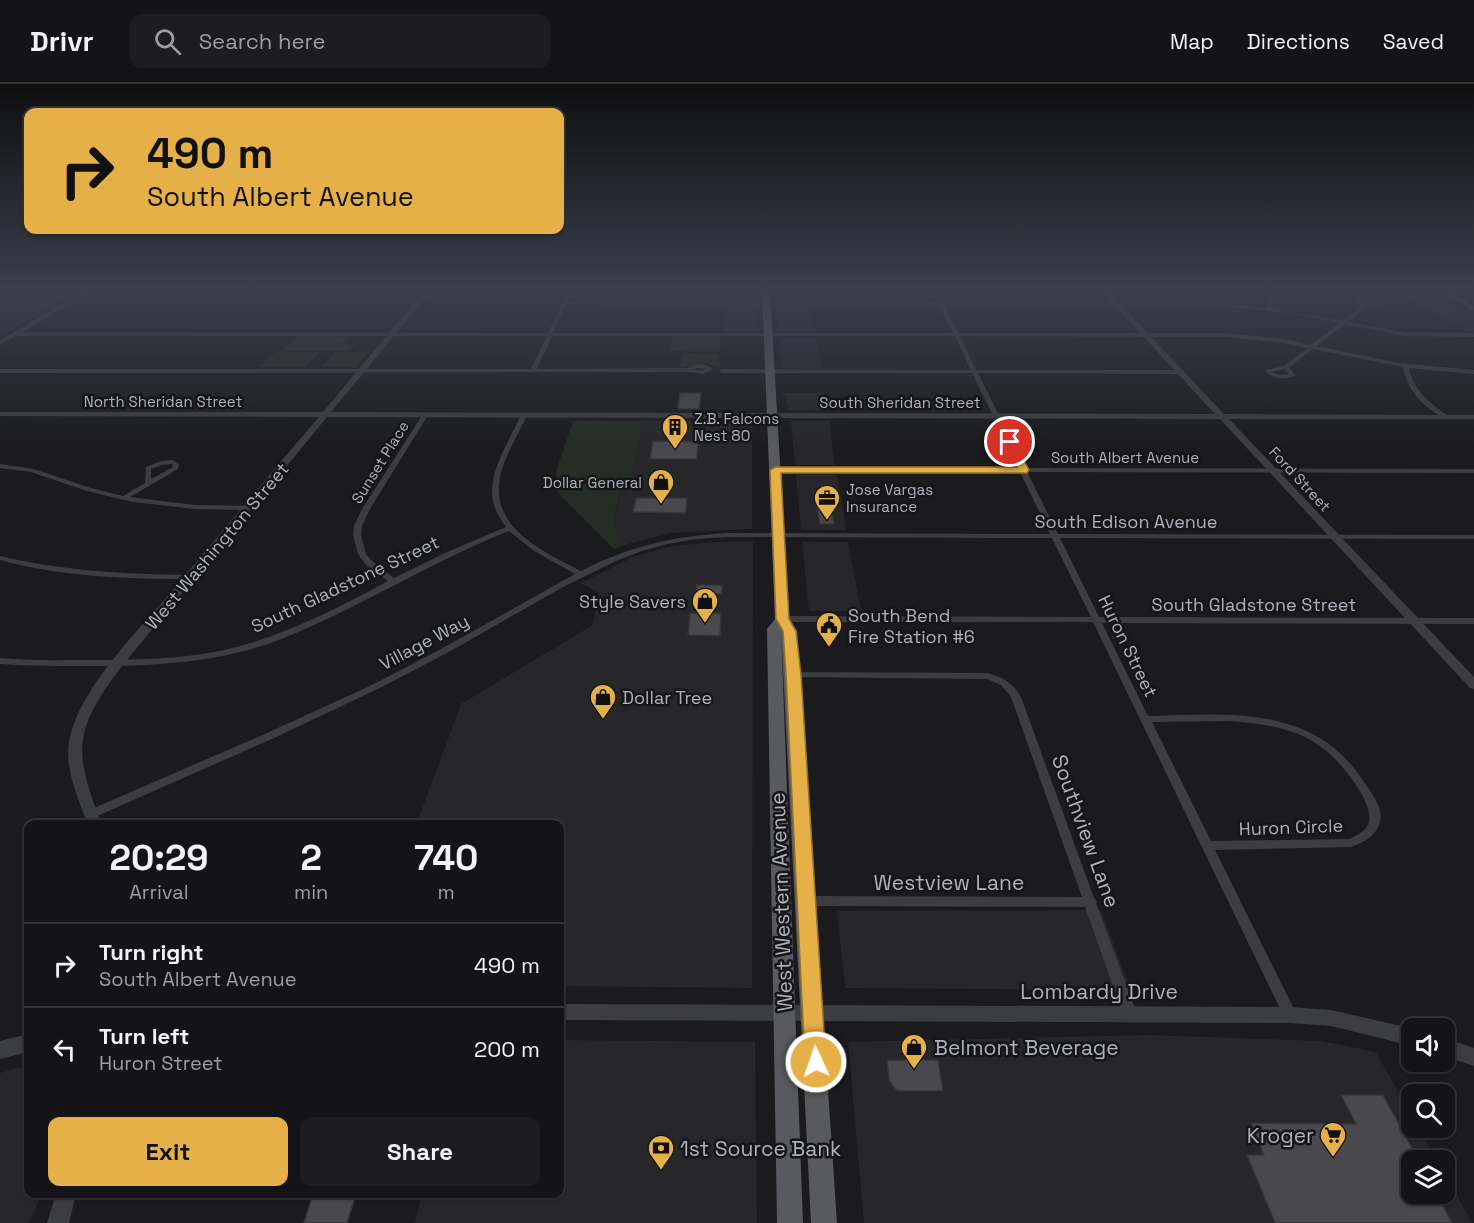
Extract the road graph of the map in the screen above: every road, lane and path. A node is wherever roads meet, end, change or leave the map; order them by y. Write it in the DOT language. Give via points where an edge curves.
graph roads {
  1 [pos="385,344"];
  2 [pos="545,344"];
  3 [pos="769,344"];
  4 [pos="961,344"];
  5 [pos="1153,344"];
  6 [pos="1296,344"];
  7 [pos="1316,344"];
  8 [pos="1312,347"];
  9 [pos="1406,366"];
  10 [pos="1286,367"];
  11 [pos="363,370"];
  12 [pos="691,370"];
  13 [pos="0,371"];
  14 [pos="533,371"];
  15 [pos="722,371"];
  16 [pos="771,371"];
  17 [pos="975,372"];
  18 [pos="1180,372"];
  19 [pos="1474,372"];
  20 [pos="0,414"];
  21 [pos="327,415"];
  22 [pos="425,415"];
  23 [pos="525,415"];
  24 [pos="772,415"];
  25 [pos="997,416"];
  26 [pos="1221,416"];
  27 [pos="1446,417"];
  28 [pos="1474,417"];
  29 [pos="0,466"];
  30 [pos="775,470"];
  31 [pos="1023,470"];
  32 [pos="1272,471"];
  33 [pos="1474,471"];
  34 [pos="148,484"];
  35 [pos="124,498"];
  36 [pos="248,508"];
  37 [pos="510,528"];
  38 [pos="779,536"];
  39 [pos="1056,536"];
  40 [pos="1334,537"];
  41 [pos="1474,537"];
  42 [pos="0,558"];
  43 [pos="580,574"];
  44 [pos="190,577"];
  45 [pos="393,581"];
  46 [pos="782,619"];
  47 [pos="1096,620"];
  48 [pos="1413,621"];
  49 [pos="1474,621"];
  50 [pos="0,661"];
  51 [pos="118,663"];
  52 [pos="794,675"];
  53 [pos="1474,685"];
  54 [pos="1145,719"];
  55 [pos="93,819"];
  56 [pos="1207,846"];
  57 [pos="807,901"];
  58 [pos="1091,902"];
  59 [pos="564,1012"];
  60 [pos="785,1012"];
  61 [pos="813,1012"];
  62 [pos="1130,1014"];
  63 [pos="1290,1015"];
  64 [pos="1401,1034"];
  65 [pos="24,1044"];
  66 [pos="0,1050"];
  67 [pos="1455,1050"];
  68 [pos="1474,1056"];
  69 [pos="65,1198"];
  70 [pos="58,1223"];
  71 [pos="790,1223"];
  72 [pos="824,1223"];
  1 -- 11 [label="street, West Washington Street"];
  2 -- 14 [label="street"];
  3 -- 16 [label="main road, West Western Avenue"];
  4 -- 17 [label="street, Huron Street"];
  5 -- 18 [label="street, Ford Street"];
  6 -- 8 [label="street"];
  7 -- 8 [label="street"];
  8 -- 9 [label="street"];
  8 -- 10 [label="street"];
  9 -- 19 [label="street"];
  9 -- 27 [label="street" via="1413,389"];
  11 -- 13 [label="street"];
  11 -- 14 [label="street"];
  11 -- 21 [label="street, West Washington Street"];
  12 -- 14 [label="street"];
  15 -- 16 [label="street"];
  16 -- 17 [label="street"];
  16 -- 24 [label="main road, West Western Avenue"];
  17 -- 18 [label="street"];
  17 -- 25 [label="street, Huron Street"];
  18 -- 26 [label="street, Ford Street"];
  20 -- 21 [label="street, North Sheridan Street"];
  21 -- 22 [label="street, South Sheridan Street"];
  21 -- 36 [label="street, West Washington Street"];
  22 -- 23 [label="street, South Sheridan Street"];
  22 -- 45 [label="street, Sunset Place" via="358,526 362,554"];
  23 -- 24 [label="street, South Sheridan Street"];
  23 -- 37 [label="street" via="496,486 499,509"];
  24 -- 25 [label="street, South Sheridan Street"];
  24 -- 30 [label="main road, West Western Avenue"];
  25 -- 26 [label="street, South Sheridan Street"];
  25 -- 31 [label="street, Huron Street"];
  26 -- 27 [label="street, South Sheridan Street"];
  26 -- 32 [label="street, Ford Street"];
  27 -- 28 [label="street, South Sheridan Street"];
  29 -- 35 [label="street" via="41,472"];
  30 -- 31 [label="street, South Albert Avenue"];
  30 -- 38 [label="main road, West Western Avenue"];
  31 -- 32 [label="street, South Albert Avenue"];
  31 -- 39 [label="street, Huron Street"];
  32 -- 33 [label="street, South Albert Avenue"];
  32 -- 40 [label="street, Ford Street"];
  34 -- 35 [label="street"];
  35 -- 36 [label="street" via="175,506"];
  36 -- 44 [label="street, West Washington Street"];
  37 -- 43 [label="street" via="529,545"];
  37 -- 45 [label="street, South Gladstone Street"];
  38 -- 39 [label="street, South Edison Avenue"];
  38 -- 43 [label="street, Village Way" via="673,539 621,554"];
  38 -- 46 [label="main road, West Western Avenue"];
  39 -- 40 [label="street, South Edison Avenue"];
  39 -- 47 [label="street, Huron Street"];
  40 -- 41 [label="street, South Edison Avenue"];
  40 -- 48 [label="street, Ford Street"];
  42 -- 44 [label="street" via="109,576"];
  43 -- 55 [label="street, Village Way" via="378,686"];
  44 -- 51 [label="street, West Washington Street"];
  45 -- 51 [label="street, South Gladstone Street" via="278,637 230,653 183,662"];
  46 -- 47 [label="street, South Gladstone Street"];
  46 -- 52 [label="main road, West Western Avenue" via="790,631"];
  46 -- 60 [label="main road, West Western Avenue" via="774,629"];
  47 -- 48 [label="street, South Gladstone Street"];
  47 -- 54 [label="street, Huron Street"];
  48 -- 49 [label="street, South Gladstone Street"];
  48 -- 53 [label="street, Ford Street"];
  50 -- 51 [label="street, South Gladstone Street"];
  51 -- 55 [label="street, West Washington Street" via="89,702 75,740 76,773"];
  52 -- 57 [label="main road, West Western Avenue"];
  52 -- 58 [label="street, Southview Lane" via="987,676 1009,685"];
  54 -- 56 [label="street, Huron Street"];
  54 -- 56 [label="street, Huron Circle" via="1256,719 1300,730 1337,753 1368,795 1374,812 1369,833 1351,843"];
  56 -- 63 [label="street, Huron Street"];
  57 -- 58 [label="street, Westview Lane"];
  57 -- 61 [label="main road, West Western Avenue"];
  58 -- 62 [label="street, Southview Lane"];
  59 -- 60 [label="street, Lombardy Drive"];
  60 -- 61 [label="street, Lombardy Drive"];
  60 -- 71 [label="main road, West Western Avenue"];
  61 -- 62 [label="street, Lombardy Drive"];
  61 -- 72 [label="main road, West Western Avenue"];
  62 -- 63 [label="street, Lombardy Drive"];
  63 -- 64 [label="street, Lombardy Drive" via="1331,1018"];
  65 -- 66 [label="street"];
  67 -- 68 [label="street"];
  69 -- 70 [label="street"];
}
